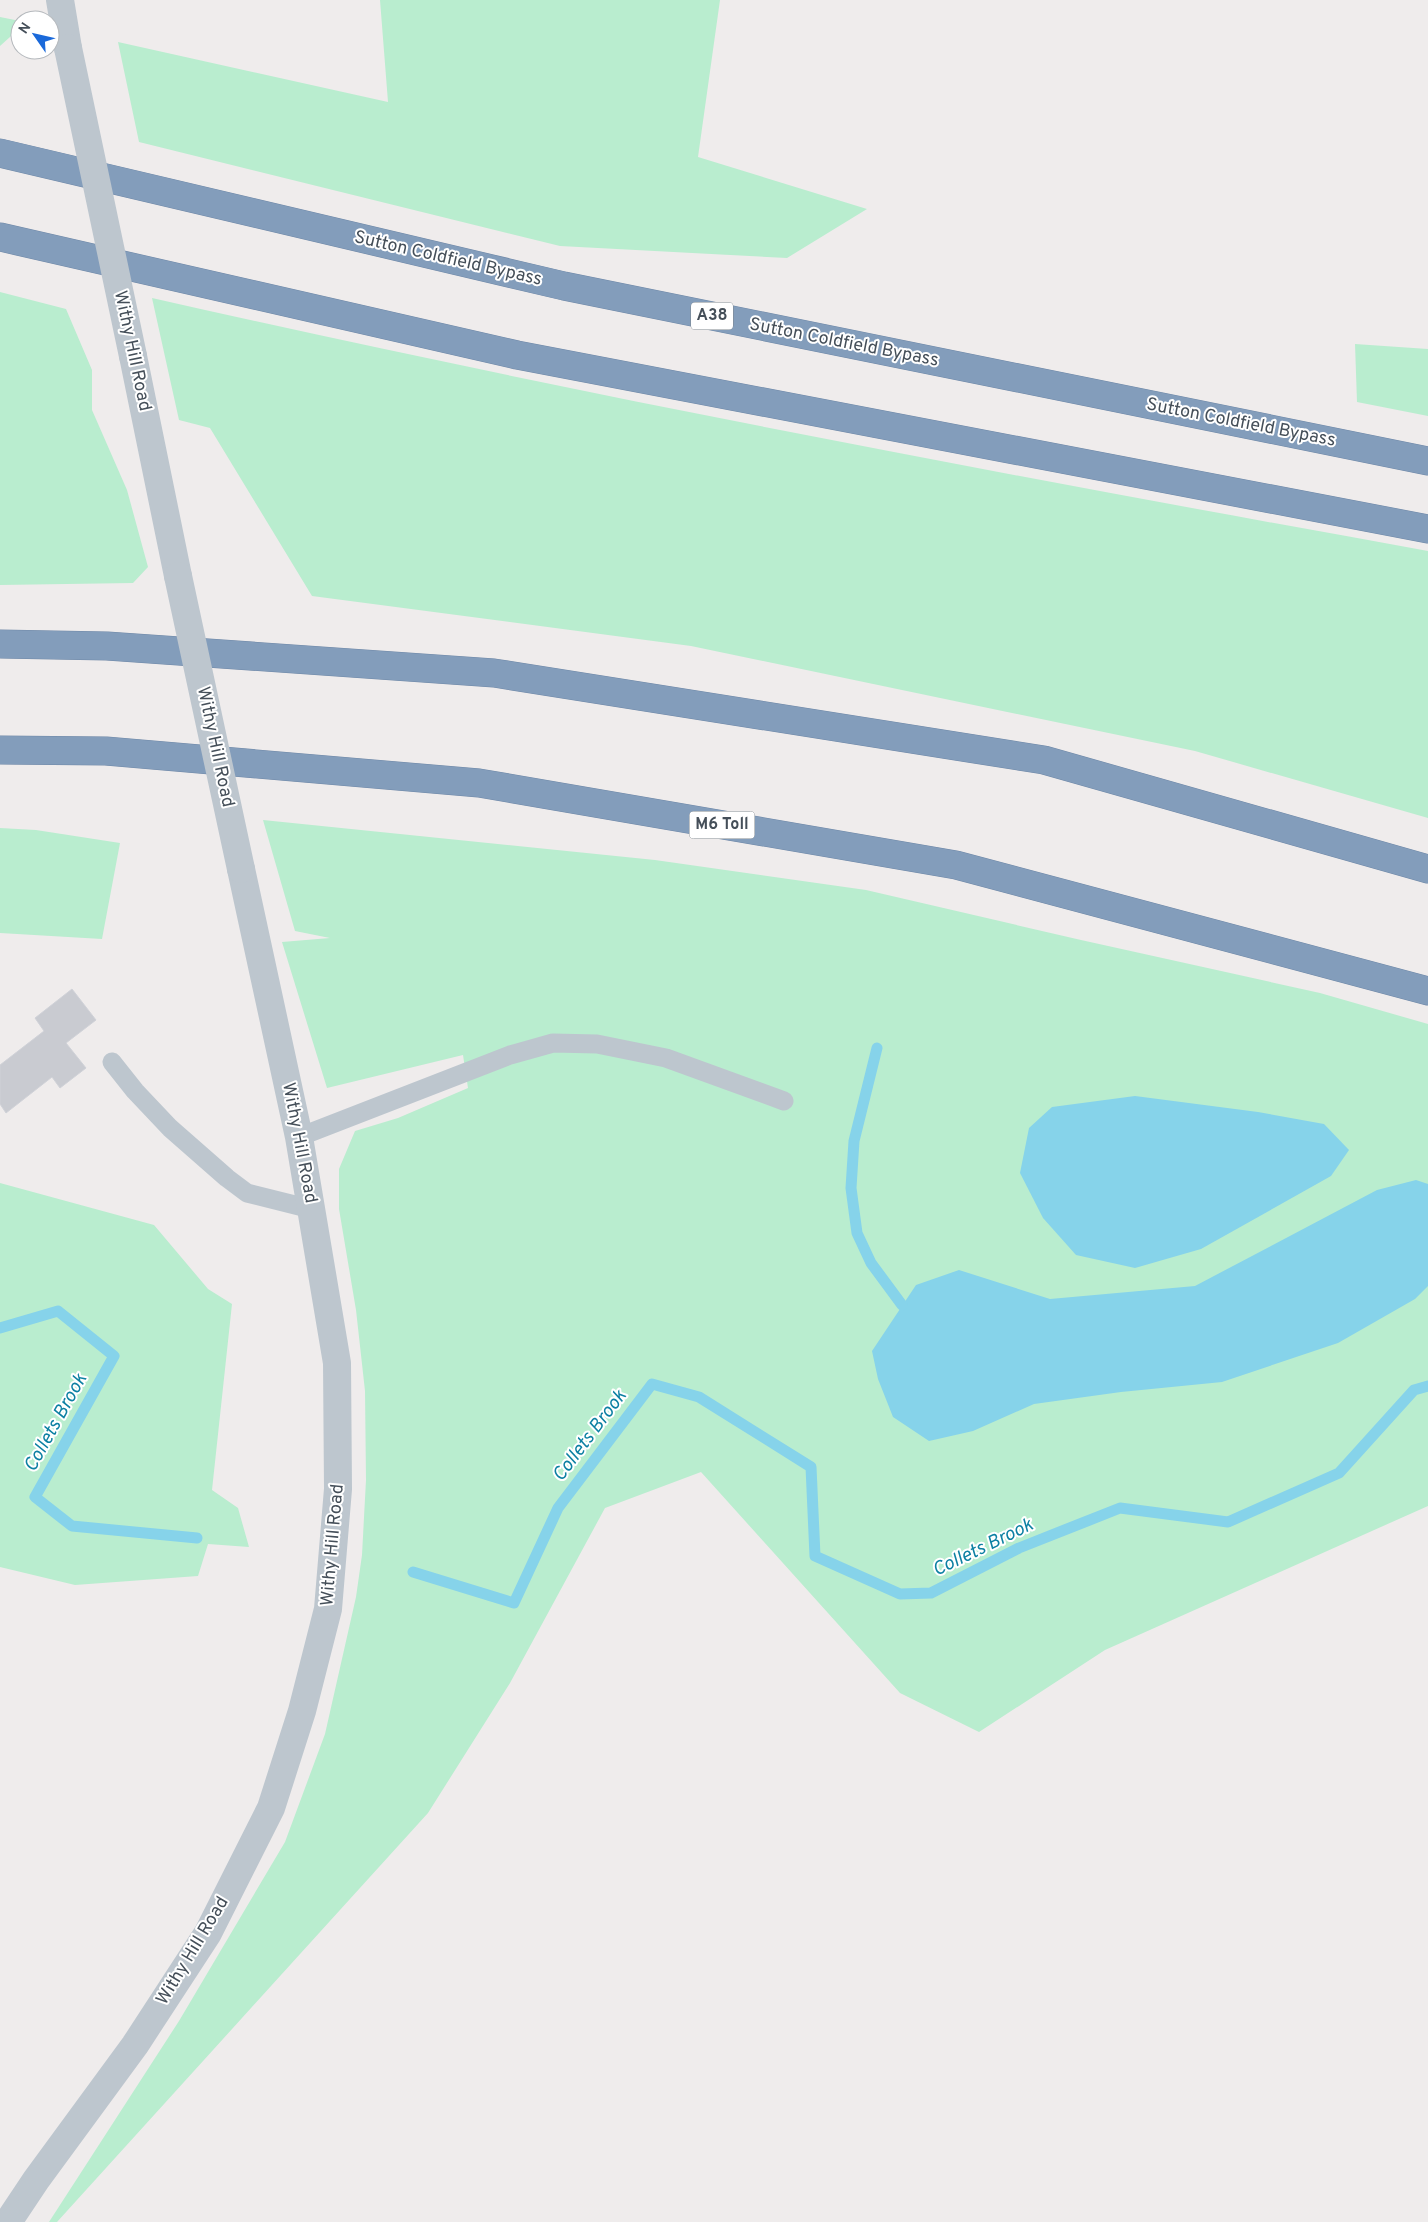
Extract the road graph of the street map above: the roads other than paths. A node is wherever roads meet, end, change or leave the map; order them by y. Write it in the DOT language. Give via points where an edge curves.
graph roads {
  1 [pos="60,0"];
  2 [pos="0,152"];
  3 [pos="0,237"];
  4 [pos="1428,461"];
  5 [pos="1428,528"];
  6 [pos="0,644"];
  7 [pos="0,750"];
  8 [pos="1428,869"];
  9 [pos="1428,991"];
  10 [pos="112,1062"];
  11 [pos="784,1101"];
  12 [pos="299,1137"];
  13 [pos="311,1210"];
  14 [pos="8,2222"];
  1 -- 12 [label="street, Withy Hill Road, bridge" via="178,576"];
  2 -- 4 [label="highway, Sutton Coldfield Bypass / A38" via="564,286"];
  3 -- 5 [label="highway" via="517,355"];
  6 -- 8 [label="highway" via="107,646 494,673 1044,760"];
  7 -- 9 [label="highway, M6 Toll" via="106,751 488,785 956,865"];
  10 -- 13 [label="lane" via="170,1128 222,1175 247,1193"];
  11 -- 12 [label="lane" via="666,1058 597,1044 553,1044 510,1055"];
  12 -- 13 [label="street, Withy Hill Road"];
  13 -- 14 [label="street, Withy Hill Road" via="337,1363 338,1489 328,1609 302,1711 271,1808 208,1933 135,2045"];
}
